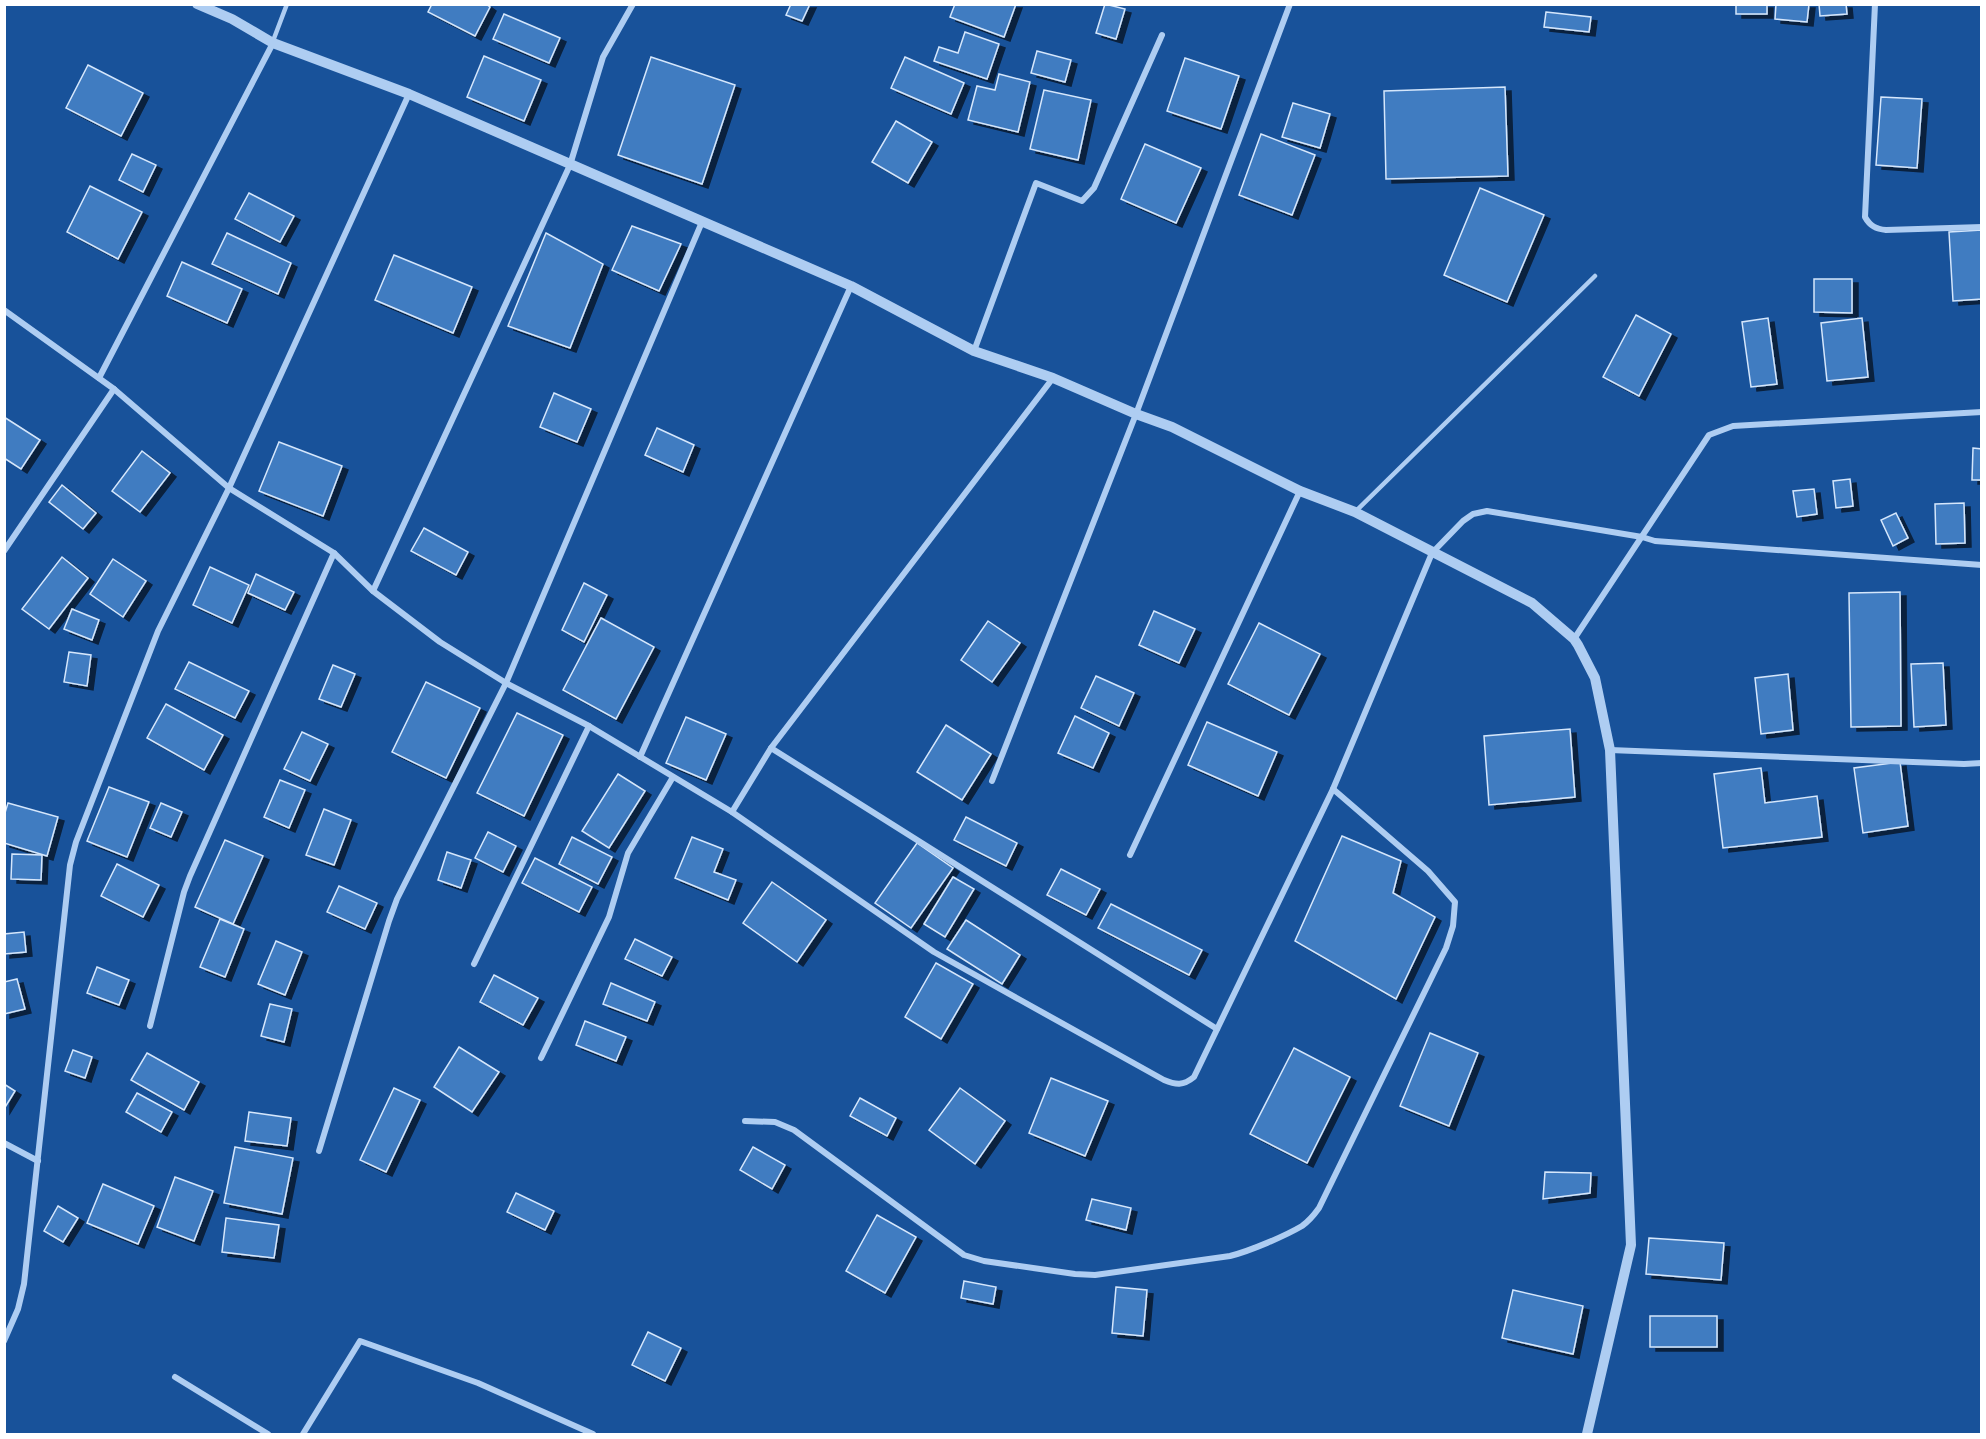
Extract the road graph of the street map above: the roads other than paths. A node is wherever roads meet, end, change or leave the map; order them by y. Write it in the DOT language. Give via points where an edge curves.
graph roads {
  1 [pos="197,4"];
  2 [pos="287,4"];
  3 [pos="633,4"];
  4 [pos="1290,4"];
  5 [pos="1875,4"];
  6 [pos="1162,35"];
  7 [pos="273,43"];
  8 [pos="409,94"];
  9 [pos="570,165"];
  10 [pos="702,222"];
  11 [pos="1982,227"];
  12 [pos="1595,276"];
  13 [pos="851,286"];
  14 [pos="4,310"];
  15 [pos="974,351"];
  16 [pos="99,378"];
  17 [pos="1053,378"];
  18 [pos="114,389"];
  19 [pos="1982,412"];
  20 [pos="1136,414"];
  21 [pos="229,488"];
  22 [pos="1300,491"];
  23 [pos="1355,512"];
  24 [pos="1642,537"];
  25 [pos="4,550"];
  26 [pos="334,553"];
  27 [pos="1432,553"];
  28 [pos="1982,565"];
  29 [pos="373,591"];
  30 [pos="1574,639"];
  31 [pos="506,683"];
  32 [pos="589,726"];
  33 [pos="771,748"];
  34 [pos="1610,750"];
  35 [pos="640,757"];
  36 [pos="1982,763"];
  37 [pos="673,777"];
  38 [pos="992,781"];
  39 [pos="1333,789"];
  40 [pos="732,812"];
  41 [pos="1130,855"];
  42 [pos="474,964"];
  43 [pos="150,1026"];
  44 [pos="1217,1029"];
  45 [pos="541,1058"];
  46 [pos="745,1121"];
  47 [pos="4,1143"];
  48 [pos="319,1151"];
  49 [pos="38,1161"];
  50 [pos="4,1341"];
  51 [pos="175,1377"];
  52 [pos="581,1432"];
  53 [pos="268,1434"];
  54 [pos="303,1434"];
  55 [pos="593,1434"];
  56 [pos="1587,1434"];
  1 -- 7 [label="street"];
  2 -- 7 [label="lane"];
  3 -- 9 [label="street" via="603,57"];
  4 -- 20 [label="street"];
  5 -- 11 [label="street" via="1865,217 1869,224 1886,230"];
  6 -- 15 [label="street" via="1094,189 1082,201 1036,183"];
  7 -- 8 [label="street"];
  7 -- 16 [label="street"];
  8 -- 9 [label="street"];
  8 -- 21 [label="street"];
  9 -- 10 [label="street"];
  9 -- 29 [label="street"];
  10 -- 13 [label="street"];
  10 -- 31 [label="street"];
  12 -- 23 [label="lane"];
  13 -- 15 [label="street"];
  13 -- 35 [label="street"];
  14 -- 16 [label="street"];
  15 -- 17 [label="street"];
  16 -- 18 [label="street"];
  17 -- 20 [label="street"];
  17 -- 33 [label="street"];
  18 -- 21 [label="street"];
  18 -- 25 [label="street"];
  19 -- 24 [label="street" via="1733,426 1709,435"];
  20 -- 22 [label="street" via="1172,427"];
  20 -- 38 [label="street"];
  21 -- 26 [label="street"];
  21 -- 49 [label="street" via="156,637 76,842 70,865"];
  22 -- 23 [label="street"];
  22 -- 41 [label="street"];
  23 -- 27 [label="street"];
  24 -- 27 [label="street" via="1487,511 1463,521"];
  24 -- 28 [label="street"];
  24 -- 30 [label="street"];
  26 -- 29 [label="street"];
  26 -- 43 [label="street" via="190,876"];
  27 -- 30 [label="street" via="1532,603"];
  27 -- 39 [label="street"];
  29 -- 31 [label="street" via="440,642"];
  30 -- 34 [label="street" via="1594,678"];
  31 -- 32 [label="street"];
  31 -- 48 [label="street" via="397,899"];
  32 -- 35 [label="street"];
  32 -- 42 [label="street"];
  33 -- 40 [label="street"];
  33 -- 44 [label="street"];
  34 -- 36 [label="street"];
  34 -- 56 [label="street" via="1631,1245"];
  35 -- 37 [label="street"];
  37 -- 40 [label="street"];
  37 -- 45 [label="street" via="628,853 609,917"];
  39 -- 44 [label="street"];
  39 -- 46 [label="street" via="1428,871 1455,902 1446,948 1319,1208 1302,1226 1243,1253 1095,1275 984,1261 964,1255 794,1130 775,1122"];
  40 -- 44 [label="street" via="934,952 1164,1080 1176,1085 1194,1077"];
  47 -- 49 [label="street"];
  49 -- 50 [label="street" via="24,1284"];
  51 -- 53 [label="street"];
  52 -- 54 [label="street" via="478,1383 360,1341"];
  52 -- 55 [label="street"];
}
